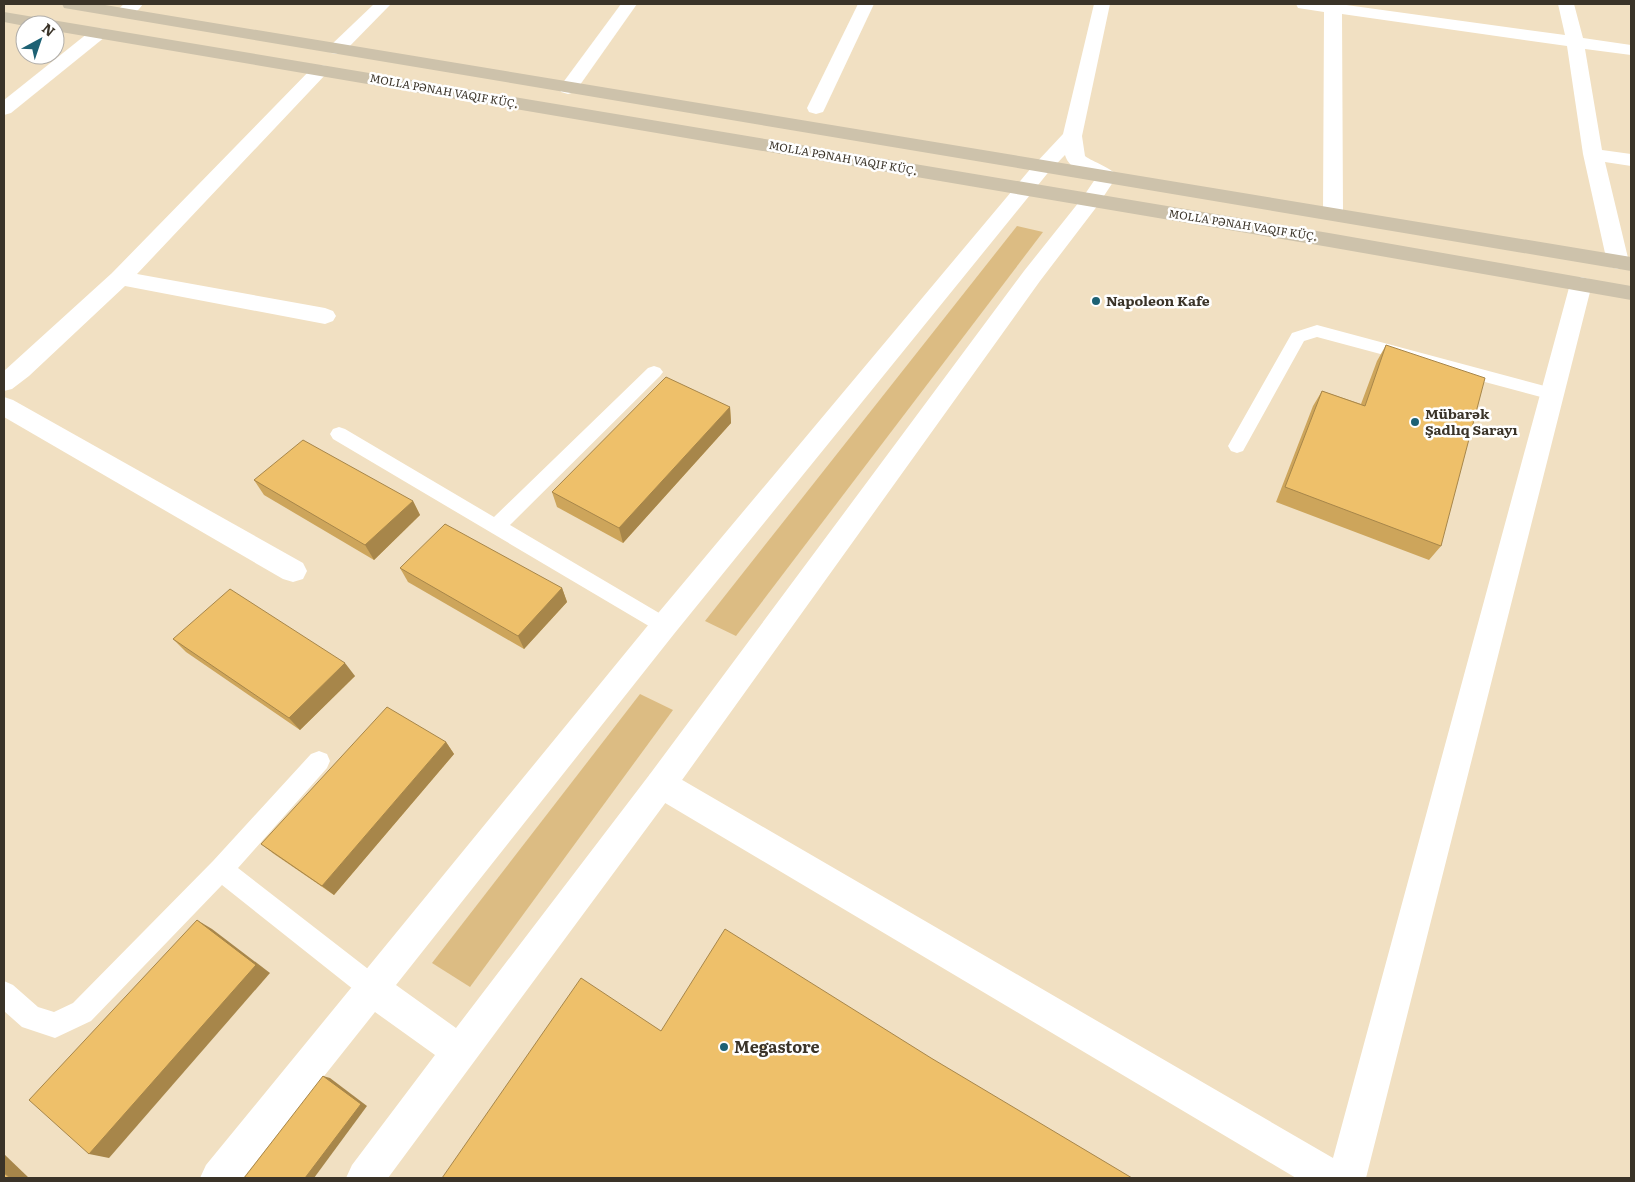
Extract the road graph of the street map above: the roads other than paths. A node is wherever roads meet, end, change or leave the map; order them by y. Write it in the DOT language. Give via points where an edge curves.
graph roads {
  1 [pos="70,4"];
  2 [pos="383,4"];
  3 [pos="629,4"];
  4 [pos="866,4"];
  5 [pos="1102,4"];
  6 [pos="1304,4"];
  7 [pos="1566,4"];
  8 [pos="129,8"];
  9 [pos="1333,8"];
  10 [pos="65,28"];
  11 [pos="99,33"];
  12 [pos="1575,42"];
  13 [pos="337,49"];
  14 [pos="1631,50"];
  15 [pos="320,70"];
  16 [pos="568,88"];
  17 [pos="816,108"];
  18 [pos="4,109"];
  19 [pos="1072,136"];
  20 [pos="1593,154"];
  21 [pos="1631,160"];
  22 [pos="1044,165"];
  23 [pos="1107,176"];
  24 [pos="1024,189"];
  25 [pos="1091,201"];
  26 [pos="1333,214"];
  27 [pos="1625,263"];
  28 [pos="120,278"];
  29 [pos="1581,284"];
  30 [pos="1631,293"];
  31 [pos="325,316"];
  32 [pos="654,372"];
  33 [pos="4,383"];
  34 [pos="1552,394"];
  35 [pos="4,406"];
  36 [pos="339,434"];
  37 [pos="1237,446"];
  38 [pos="496,527"];
  39 [pos="293,571"];
  40 [pos="664,626"];
  41 [pos="319,760"];
  42 [pos="661,784"];
  43 [pos="221,869"];
  44 [pos="372,988"];
  45 [pos="4,994"];
  46 [pos="460,1052"];
  47 [pos="219,1178"];
  48 [pos="365,1178"];
  49 [pos="1332,1178"];
  50 [pos="1347,1178"];
  1 -- 8 [label="main road, MOLLA PƏNAH VAQIF KÜÇ."];
  2 -- 13 [label="street"];
  3 -- 16 [label="street"];
  4 -- 17 [label="street"];
  5 -- 19 [label="street"];
  6 -- 9 [label="street"];
  7 -- 12 [label="street"];
  8 -- 13 [label="main road, MOLLA PƏNAH VAQIF KÜÇ."];
  9 -- 12 [label="street"];
  9 -- 26 [label="street"];
  10 -- 11 [label="main road, MOLLA PƏNAH VAQIF KÜÇ."];
  11 -- 15 [label="main road, MOLLA PƏNAH VAQIF KÜÇ."];
  11 -- 18 [label="street"];
  12 -- 14 [label="street"];
  12 -- 20 [label="street"];
  13 -- 16 [label="main road, MOLLA PƏNAH VAQIF KÜÇ."];
  15 -- 24 [label="main road, MOLLA PƏNAH VAQIF KÜÇ."];
  15 -- 28 [label="street"];
  16 -- 22 [label="main road, MOLLA PƏNAH VAQIF KÜÇ."];
  19 -- 22 [label="street"];
  19 -- 23 [label="street" via="1075,158"];
  20 -- 21 [label="street"];
  20 -- 27 [label="street"];
  22 -- 23 [label="main road, MOLLA PƏNAH VAQIF KÜÇ."];
  22 -- 24 [label="street"];
  23 -- 25 [label="street"];
  23 -- 26 [label="main road, MOLLA PƏNAH VAQIF KÜÇ."];
  24 -- 25 [label="main road, MOLLA PƏNAH VAQIF KÜÇ."];
  24 -- 40 [label="street"];
  25 -- 29 [label="main road, MOLLA PƏNAH VAQIF KÜÇ."];
  25 -- 42 [label="street" via="1032,276"];
  26 -- 27 [label="main road, MOLLA PƏNAH VAQIF KÜÇ."];
  28 -- 31 [label="street"];
  28 -- 33 [label="street"];
  29 -- 30 [label="main road, MOLLA PƏNAH VAQIF KÜÇ."];
  29 -- 34 [label="street"];
  32 -- 38 [label="lane"];
  34 -- 37 [label="lane" via="1317,331 1298,337"];
  34 -- 50 [label="street"];
  35 -- 39 [label="street"];
  36 -- 38 [label="lane"];
  38 -- 40 [label="lane"];
  40 -- 44 [label="street"];
  41 -- 43 [label="lane"];
  42 -- 46 [label="street"];
  42 -- 49 [label="street"];
  43 -- 44 [label="lane"];
  43 -- 45 [label="lane" via="82,1012 55,1025 31,1018"];
  44 -- 46 [label="street"];
  44 -- 47 [label="street"];
  46 -- 48 [label="street"];
}
